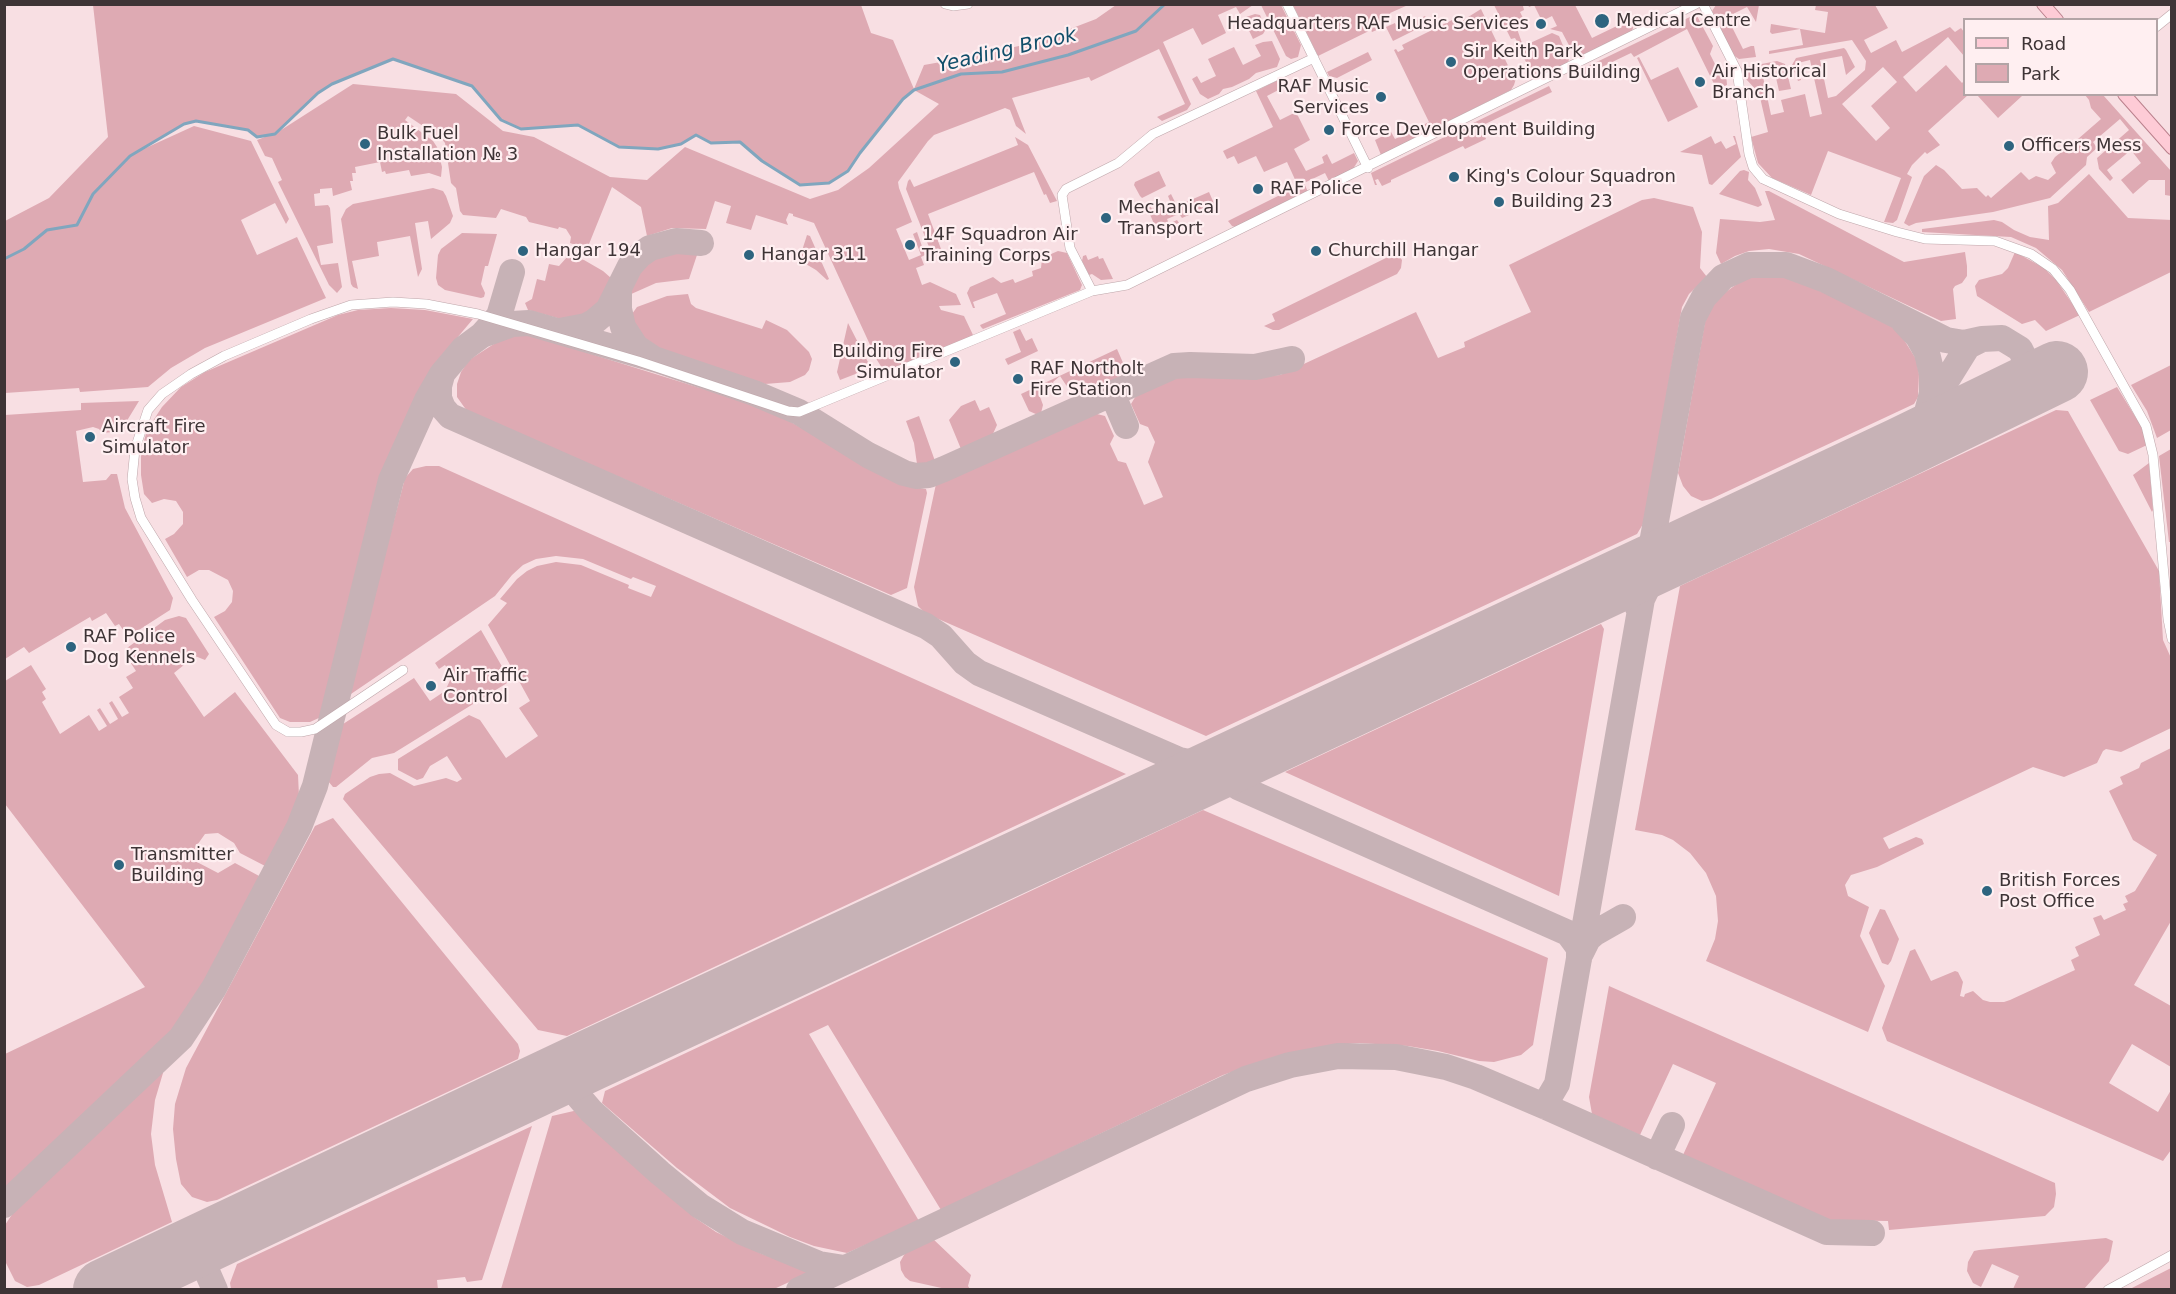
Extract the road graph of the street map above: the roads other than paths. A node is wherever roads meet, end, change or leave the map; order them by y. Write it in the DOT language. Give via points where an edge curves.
graph roads {
  1 [pos="945,4"];
  2 [pos="968,4"];
  3 [pos="1287,4"];
  4 [pos="1696,4"];
  5 [pos="1703,4"];
  6 [pos="2043,4"];
  7 [pos="2172,14"];
  8 [pos="2055,18"];
  9 [pos="2158,26"];
  10 [pos="1314,58"];
  11 [pos="2126,96"];
  12 [pos="2171,147"];
  13 [pos="1368,168"];
  14 [pos="1092,291"];
  15 [pos="2172,639"];
  16 [pos="403,670"];
  17 [pos="2172,1255"];
  18 [pos="2108,1290"];
  1 -- 2 [label="street"];
  3 -- 10 [label="street"];
  4 -- 13 [label="street"];
  5 -- 15 [label="street" via="1737,71 1749,154 1763,179 1839,214 1904,234 1995,241 2031,254 2053,269 2070,290 2146,426 2153,455"];
  6 -- 8 [label="main road"];
  7 -- 9 [label="street"];
  10 -- 13 [label="street"];
  10 -- 14 [label="street" via="1153,134 1118,163 1066,189 1062,195 1070,248"];
  11 -- 12 [label="main road"];
  13 -- 14 [label="street" via="1127,285"];
  14 -- 16 [label="street" via="796,412 477,314 393,302 351,305 311,319 224,356 162,394 148,410 135,449 132,479 141,518 276,725 288,732 315,729"];
  17 -- 18 [label="street"];
}
